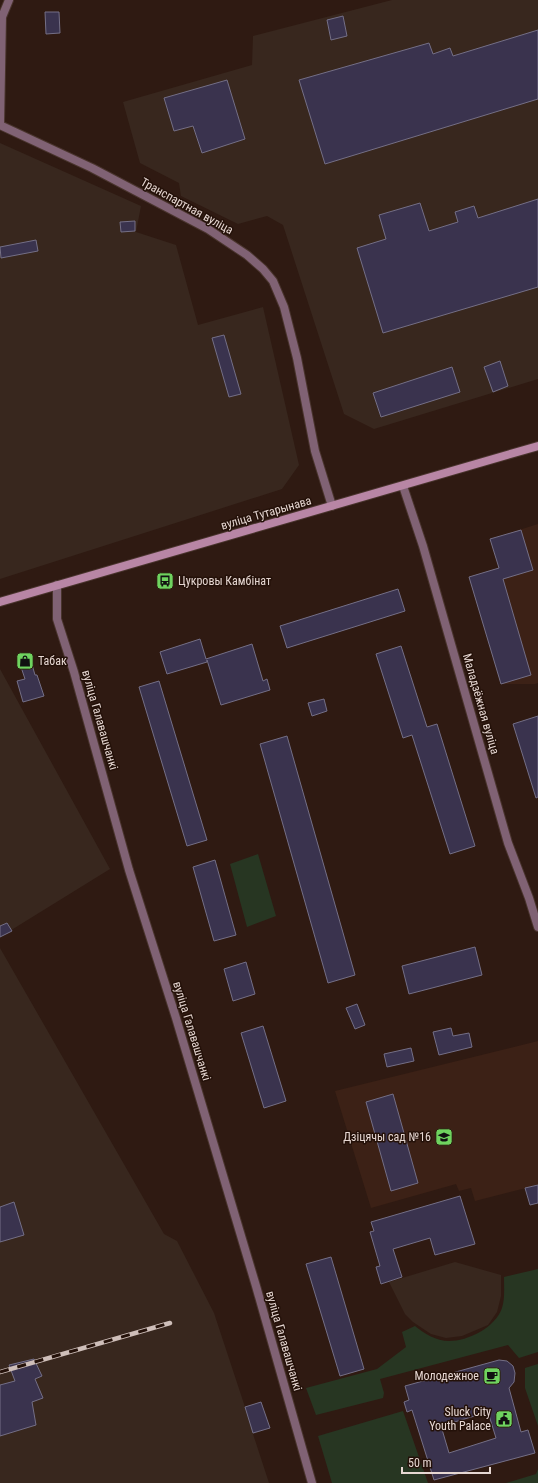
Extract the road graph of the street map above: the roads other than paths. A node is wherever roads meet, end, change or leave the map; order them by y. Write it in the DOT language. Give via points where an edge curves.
graph roads {
  1 [pos="9,0"];
  2 [pos="0,125"];
  3 [pos="538,446"];
  4 [pos="403,486"];
  5 [pos="332,506"];
  6 [pos="56,585"];
  7 [pos="0,602"];
  8 [pos="538,927"];
  9 [pos="312,1483"];
  1 -- 2 [label="street" via="2,17"];
  2 -- 5 [label="street, Транспартная вуліца" via="92,168 208,228 263,269 273,281 284,307 314,451"];
  3 -- 4 [label="street, вуліца Тутарынава"];
  4 -- 5 [label="street, вуліца Тутарынава"];
  4 -- 8 [label="street, Маладзёжная вуліца" via="423,546 508,843"];
  5 -- 6 [label="street, вуліца Тутарынава"];
  6 -- 7 [label="street, вуліца Тутарынава"];
  6 -- 9 [label="street, вуліца Галавашчанкі" via="57,619 129,870 256,1286"];
}
